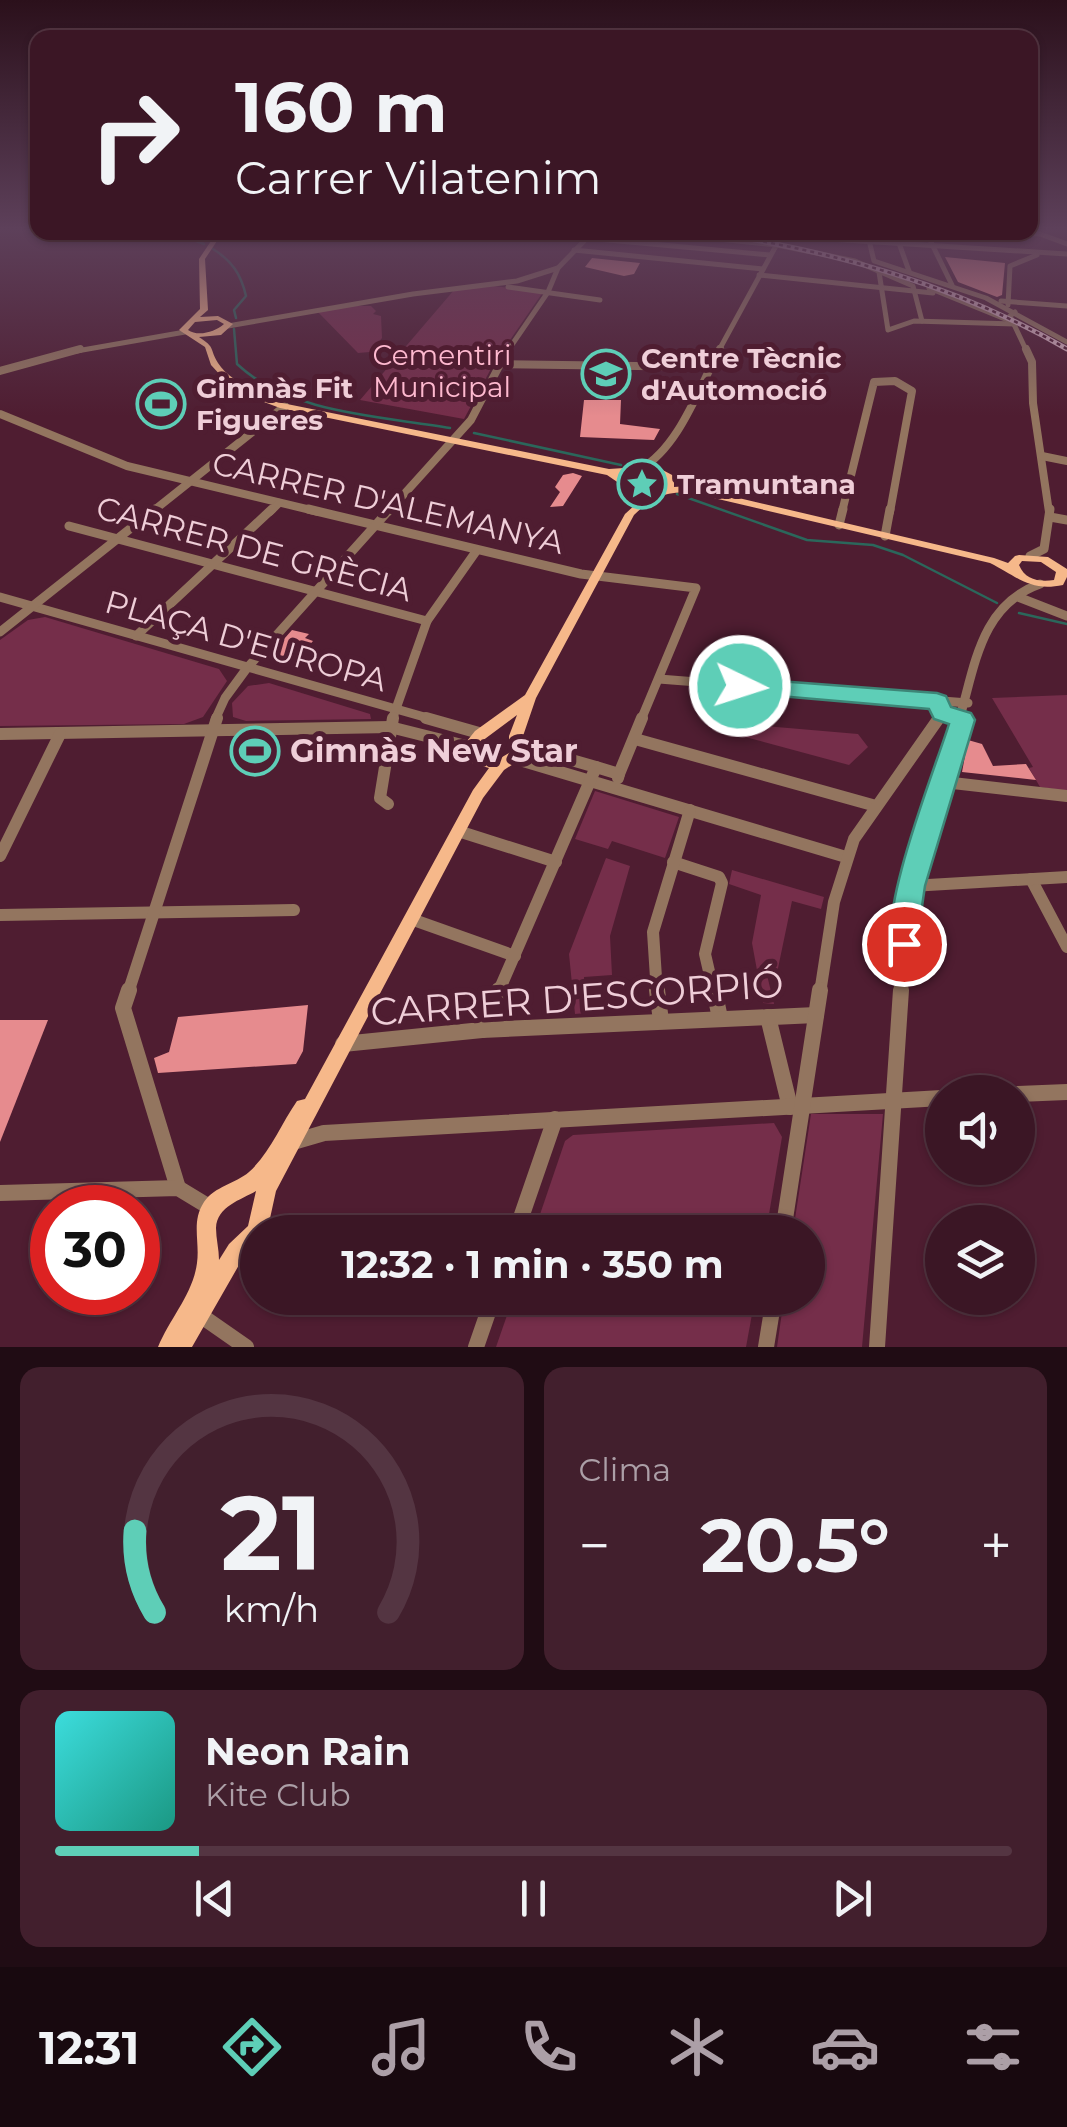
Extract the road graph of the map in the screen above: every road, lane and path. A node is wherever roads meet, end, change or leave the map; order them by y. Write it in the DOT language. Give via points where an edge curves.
graph roads {
  1 [pos="204,291"];
  2 [pos="446,291"];
  3 [pos="540,291"];
  4 [pos="751,291"];
  5 [pos="881,291"];
  6 [pos="915,291"];
  7 [pos="925,291"];
  8 [pos="933,291"];
  9 [pos="966,291"];
  10 [pos="1011,291"];
  11 [pos="548,292"];
  12 [pos="933,293"];
  13 [pos="600,300"];
  14 [pos="1067,306"];
  15 [pos="204,310"];
  16 [pos="1012,314"];
  17 [pos="223,321"];
  18 [pos="922,321"];
  19 [pos="189,328"];
  20 [pos="215,334"];
  21 [pos="1067,338"];
  22 [pos="208,346"];
  23 [pos="498,364"];
  24 [pos="710,367"];
  25 [pos="0,371"];
  26 [pos="285,406"];
  27 [pos="0,414"];
  28 [pos="453,440"];
  29 [pos="661,455"];
  30 [pos="1042,456"];
  31 [pos="1067,460"];
  32 [pos="668,475"];
  33 [pos="632,477"];
  34 [pos="188,481"];
  35 [pos="688,488"];
  36 [pos="661,492"];
  37 [pos="279,503"];
  38 [pos="632,510"];
  39 [pos="1050,517"];
  40 [pos="1067,520"];
  41 [pos="839,525"];
  42 [pos="69,526"];
  43 [pos="376,526"];
  44 [pos="885,536"];
  45 [pos="118,539"];
  46 [pos="1044,549"];
  47 [pos="478,550"];
  48 [pos="1030,556"];
  49 [pos="214,564"];
  50 [pos="1016,568"];
  51 [pos="1062,574"];
  52 [pos="596,576"];
  53 [pos="1040,584"];
  54 [pos="318,591"];
  55 [pos="1020,593"];
  56 [pos="0,596"];
  57 [pos="33,606"];
  58 [pos="1067,616"];
  59 [pos="427,621"];
  60 [pos="0,632"];
  61 [pos="136,636"];
  62 [pos="248,668"];
  63 [pos="659,680"];
  64 [pos="530,698"];
  65 [pos="968,703"];
  66 [pos="396,708"];
  67 [pos="940,708"];
  68 [pos="963,720"];
  69 [pos="390,727"];
  70 [pos="210,731"];
  71 [pos="484,731"];
  72 [pos="0,734"];
  73 [pos="60,734"];
  74 [pos="635,739"];
  75 [pos="470,747"];
  76 [pos="512,751"];
  77 [pos="480,762"];
  78 [pos="596,768"];
  79 [pos="620,774"];
  80 [pos="590,782"];
  81 [pos="944,782"];
  82 [pos="614,788"];
  83 [pos="478,794"];
  84 [pos="1067,796"];
  85 [pos="388,804"];
  86 [pos="876,806"];
  87 [pos="690,810"];
  88 [pos="458,831"];
  89 [pos="0,856"];
  90 [pos="846,858"];
  91 [pos="556,862"];
  92 [pos="673,862"];
  93 [pos="1067,877"];
  94 [pos="1031,879"];
  95 [pos="911,886"];
  96 [pos="294,910"];
  97 [pos="152,912"];
  98 [pos="0,915"];
  99 [pos="411,919"];
  100 [pos="1067,947"];
  101 [pos="515,956"];
  102 [pos="816,1015"];
  103 [pos="768,1017"];
  104 [pos="720,1018"];
  105 [pos="662,1020"];
  106 [pos="482,1030"];
  107 [pos="342,1044"];
  108 [pos="318,1090"];
  109 [pos="1067,1092"];
  110 [pos="1035,1093"];
  111 [pos="925,1099"];
  112 [pos="893,1100"];
  113 [pos="795,1106"];
  114 [pos="310,1111"];
  115 [pos="555,1119"];
  116 [pos="324,1133"];
  117 [pos="293,1142"];
  118 [pos="178,1188"];
  119 [pos="0,1192"];
  120 [pos="242,1192"];
  121 [pos="212,1209"];
  122 [pos="259,1215"];
  123 [pos="261,1215"];
  124 [pos="522,1215"];
  125 [pos="785,1215"];
  126 [pos="208,1243"];
  127 [pos="240,1248"];
  128 [pos="236,1251"];
  129 [pos="200,1315"];
  130 [pos="487,1315"];
  131 [pos="771,1315"];
  132 [pos="170,1347"];
  133 [pos="180,1347"];
  134 [pos="246,1347"];
  135 [pos="476,1347"];
  136 [pos="766,1347"];
  137 [pos="877,1347"];
  1 -- 15 [label="main road"];
  2 -- 17 [label="street"];
  3 -- 11 [label="street"];
  4 -- 24 [label="street"];
  5 -- 18 [label="street" via="888,330"];
  6 -- 18 [label="street"];
  7 -- 12 [label="street"];
  8 -- 16 [label="street"];
  9 -- 16 [label="street"];
  10 -- 16 [label="street"];
  11 -- 13 [label="street"];
  11 -- 23 [label="street"];
  14 -- 16 [label="street"];
  15 -- 17 [label="main road"];
  15 -- 19 [label="main road"];
  16 -- 18 [label="street"];
  16 -- 21 [label="street"];
  16 -- 30 [label="street" via="1032,362"];
  17 -- 19 [label="main road"];
  17 -- 20 [label="main road"];
  19 -- 20 [label="main road"];
  19 -- 22 [label="main road"];
  19 -- 25 [label="street"];
  20 -- 22 [label="main road"];
  22 -- 26 [label="main road" via="226,376"];
  23 -- 24 [label="street"];
  23 -- 28 [label="street" via="471,420"];
  24 -- 29 [label="street"];
  26 -- 28 [label="main road"];
  26 -- 34 [label="street"];
  27 -- 34 [label="street, CARRER D'ALEMANYA" via="98,457"];
  28 -- 33 [label="main road"];
  28 -- 43 [label="street"];
  29 -- 32 [label="street" via="659,466"];
  29 -- 33 [label="street"];
  30 -- 31 [label="street"];
  30 -- 39 [label="street"];
  32 -- 33 [label="main road"];
  32 -- 35 [label="main road"];
  32 -- 36 [label="main road" via="672,484"];
  33 -- 36 [label="main road"];
  33 -- 38 [label="main road"];
  34 -- 37 [label="street, CARRER D'ALEMANYA"];
  34 -- 45 [label="street"];
  35 -- 36 [label="main road"];
  35 -- 41 [label="main road"];
  36 -- 38 [label="main road"];
  37 -- 43 [label="street, CARRER D'ALEMANYA"];
  37 -- 49 [label="street"];
  38 -- 52 [label="main road"];
  39 -- 40 [label="street"];
  39 -- 46 [label="street"];
  41 -- 44 [label="main road"];
  41 -- 44 [label="street" via="874,382 906,383 912,390"];
  42 -- 45 [label="street, CARRER DE GRÈCIA"];
  43 -- 47 [label="street, CARRER D'ALEMANYA"];
  43 -- 54 [label="street"];
  44 -- 50 [label="main road"];
  45 -- 49 [label="street, CARRER DE GRÈCIA"];
  45 -- 57 [label="street"];
  46 -- 48 [label="street"];
  46 -- 51 [label="street"];
  47 -- 52 [label="street, CARRER D'ALEMANYA"];
  47 -- 59 [label="street"];
  48 -- 50 [label="main road"];
  48 -- 51 [label="main road"];
  49 -- 54 [label="street, CARRER DE GRÈCIA"];
  49 -- 61 [label="street"];
  50 -- 53 [label="main road"];
  50 -- 55 [label="street"];
  51 -- 53 [label="main road"];
  52 -- 63 [label="street, CARRER D'ALEMANYA" via="696,588"];
  52 -- 64 [label="main road"];
  53 -- 55 [label="street"];
  54 -- 59 [label="street, CARRER DE GRÈCIA"];
  54 -- 62 [label="street"];
  55 -- 58 [label="street"];
  55 -- 65 [label="street" via="988,623"];
  56 -- 57 [label="street, PLAÇA D'EUROPA"];
  57 -- 60 [label="street"];
  57 -- 61 [label="street, PLAÇA D'EUROPA"];
  59 -- 66 [label="street"];
  61 -- 62 [label="street, PLAÇA D'EUROPA"];
  62 -- 66 [label="street, PLAÇA D'EUROPA"];
  62 -- 70 [label="street"];
  63 -- 67 [label="street"];
  63 -- 74 [label="street"];
  64 -- 71 [label="main road"];
  64 -- 76 [label="main road"];
  65 -- 67 [label="street"];
  65 -- 68 [label="street"];
  66 -- 69 [label="street"];
  66 -- 71 [label="street, PLAÇA D'EUROPA"];
  67 -- 68 [label="street"];
  67 -- 86 [label="street"];
  68 -- 81 [label="street"];
  69 -- 70 [label="street, PLAÇA D'EUROPA"];
  69 -- 75 [label="street, PLAÇA D'EUROPA"];
  69 -- 85 [label="street" via="380,798"];
  70 -- 73 [label="street, PLAÇA D'EUROPA"];
  70 -- 97 [label="street"];
  71 -- 75 [label="main road"];
  71 -- 76 [label="main road"];
  72 -- 73 [label="street, PLAÇA D'EUROPA"];
  73 -- 89 [label="street"];
  74 -- 79 [label="street"];
  74 -- 86 [label="street"];
  75 -- 77 [label="main road"];
  76 -- 77 [label="main road"];
  76 -- 78 [label="street"];
  76 -- 80 [label="street"];
  76 -- 83 [label="main road"];
  77 -- 83 [label="main road"];
  78 -- 79 [label="street"];
  78 -- 80 [label="street"];
  79 -- 82 [label="street"];
  80 -- 82 [label="street"];
  80 -- 91 [label="street"];
  81 -- 84 [label="street"];
  81 -- 95 [label="street"];
  82 -- 87 [label="street"];
  83 -- 88 [label="main road"];
  86 -- 90 [label="street"];
  87 -- 90 [label="street"];
  87 -- 92 [label="street"];
  88 -- 91 [label="street"];
  88 -- 99 [label="main road"];
  90 -- 102 [label="street"];
  91 -- 101 [label="street"];
  92 -- 104 [label="street" via="722,883 705,954"];
  92 -- 105 [label="street" via="653,932"];
  93 -- 94 [label="street"];
  94 -- 95 [label="street"];
  94 -- 100 [label="street"];
  95 -- 112 [label="street"];
  96 -- 97 [label="street"];
  97 -- 98 [label="street"];
  97 -- 118 [label="street" via="124,1008"];
  99 -- 101 [label="street"];
  99 -- 107 [label="main road"];
  101 -- 106 [label="street"];
  102 -- 103 [label="street, CARRER D'ESCORPIÓ"];
  102 -- 113 [label="street"];
  103 -- 104 [label="street, CARRER D'ESCORPIÓ"];
  103 -- 113 [label="street"];
  104 -- 105 [label="street, CARRER D'ESCORPIÓ"];
  105 -- 106 [label="street, CARRER D'ESCORPIÓ"];
  106 -- 107 [label="street, CARRER D'ESCORPIÓ"];
  107 -- 108 [label="main road"];
  108 -- 114 [label="main road"];
  108 -- 120 [label="main road"];
  109 -- 110 [label="street"];
  111 -- 112 [label="street"];
  112 -- 113 [label="street"];
  112 -- 137 [label="street"];
  113 -- 115 [label="street"];
  113 -- 125 [label="street"];
  114 -- 116 [label="street"];
  114 -- 117 [label="main road"];
  115 -- 116 [label="street"];
  115 -- 124 [label="street"];
  116 -- 117 [label="street"];
  117 -- 123 [label="main road" via="267,1188"];
  118 -- 119 [label="street"];
  118 -- 121 [label="street"];
  120 -- 121 [label="main road"];
  120 -- 122 [label="main road" via="256,1200"];
  121 -- 126 [label="main road"];
  126 -- 128 [label="main road" via="217,1251"];
  126 -- 132 [label="main road" via="204,1279"];
  127 -- 128 [label="main road"];
  128 -- 129 [label="main road"];
  129 -- 133 [label="main road"];
  129 -- 134 [label="street"];
  130 -- 135 [label="street"];
  131 -- 136 [label="street"];
}
